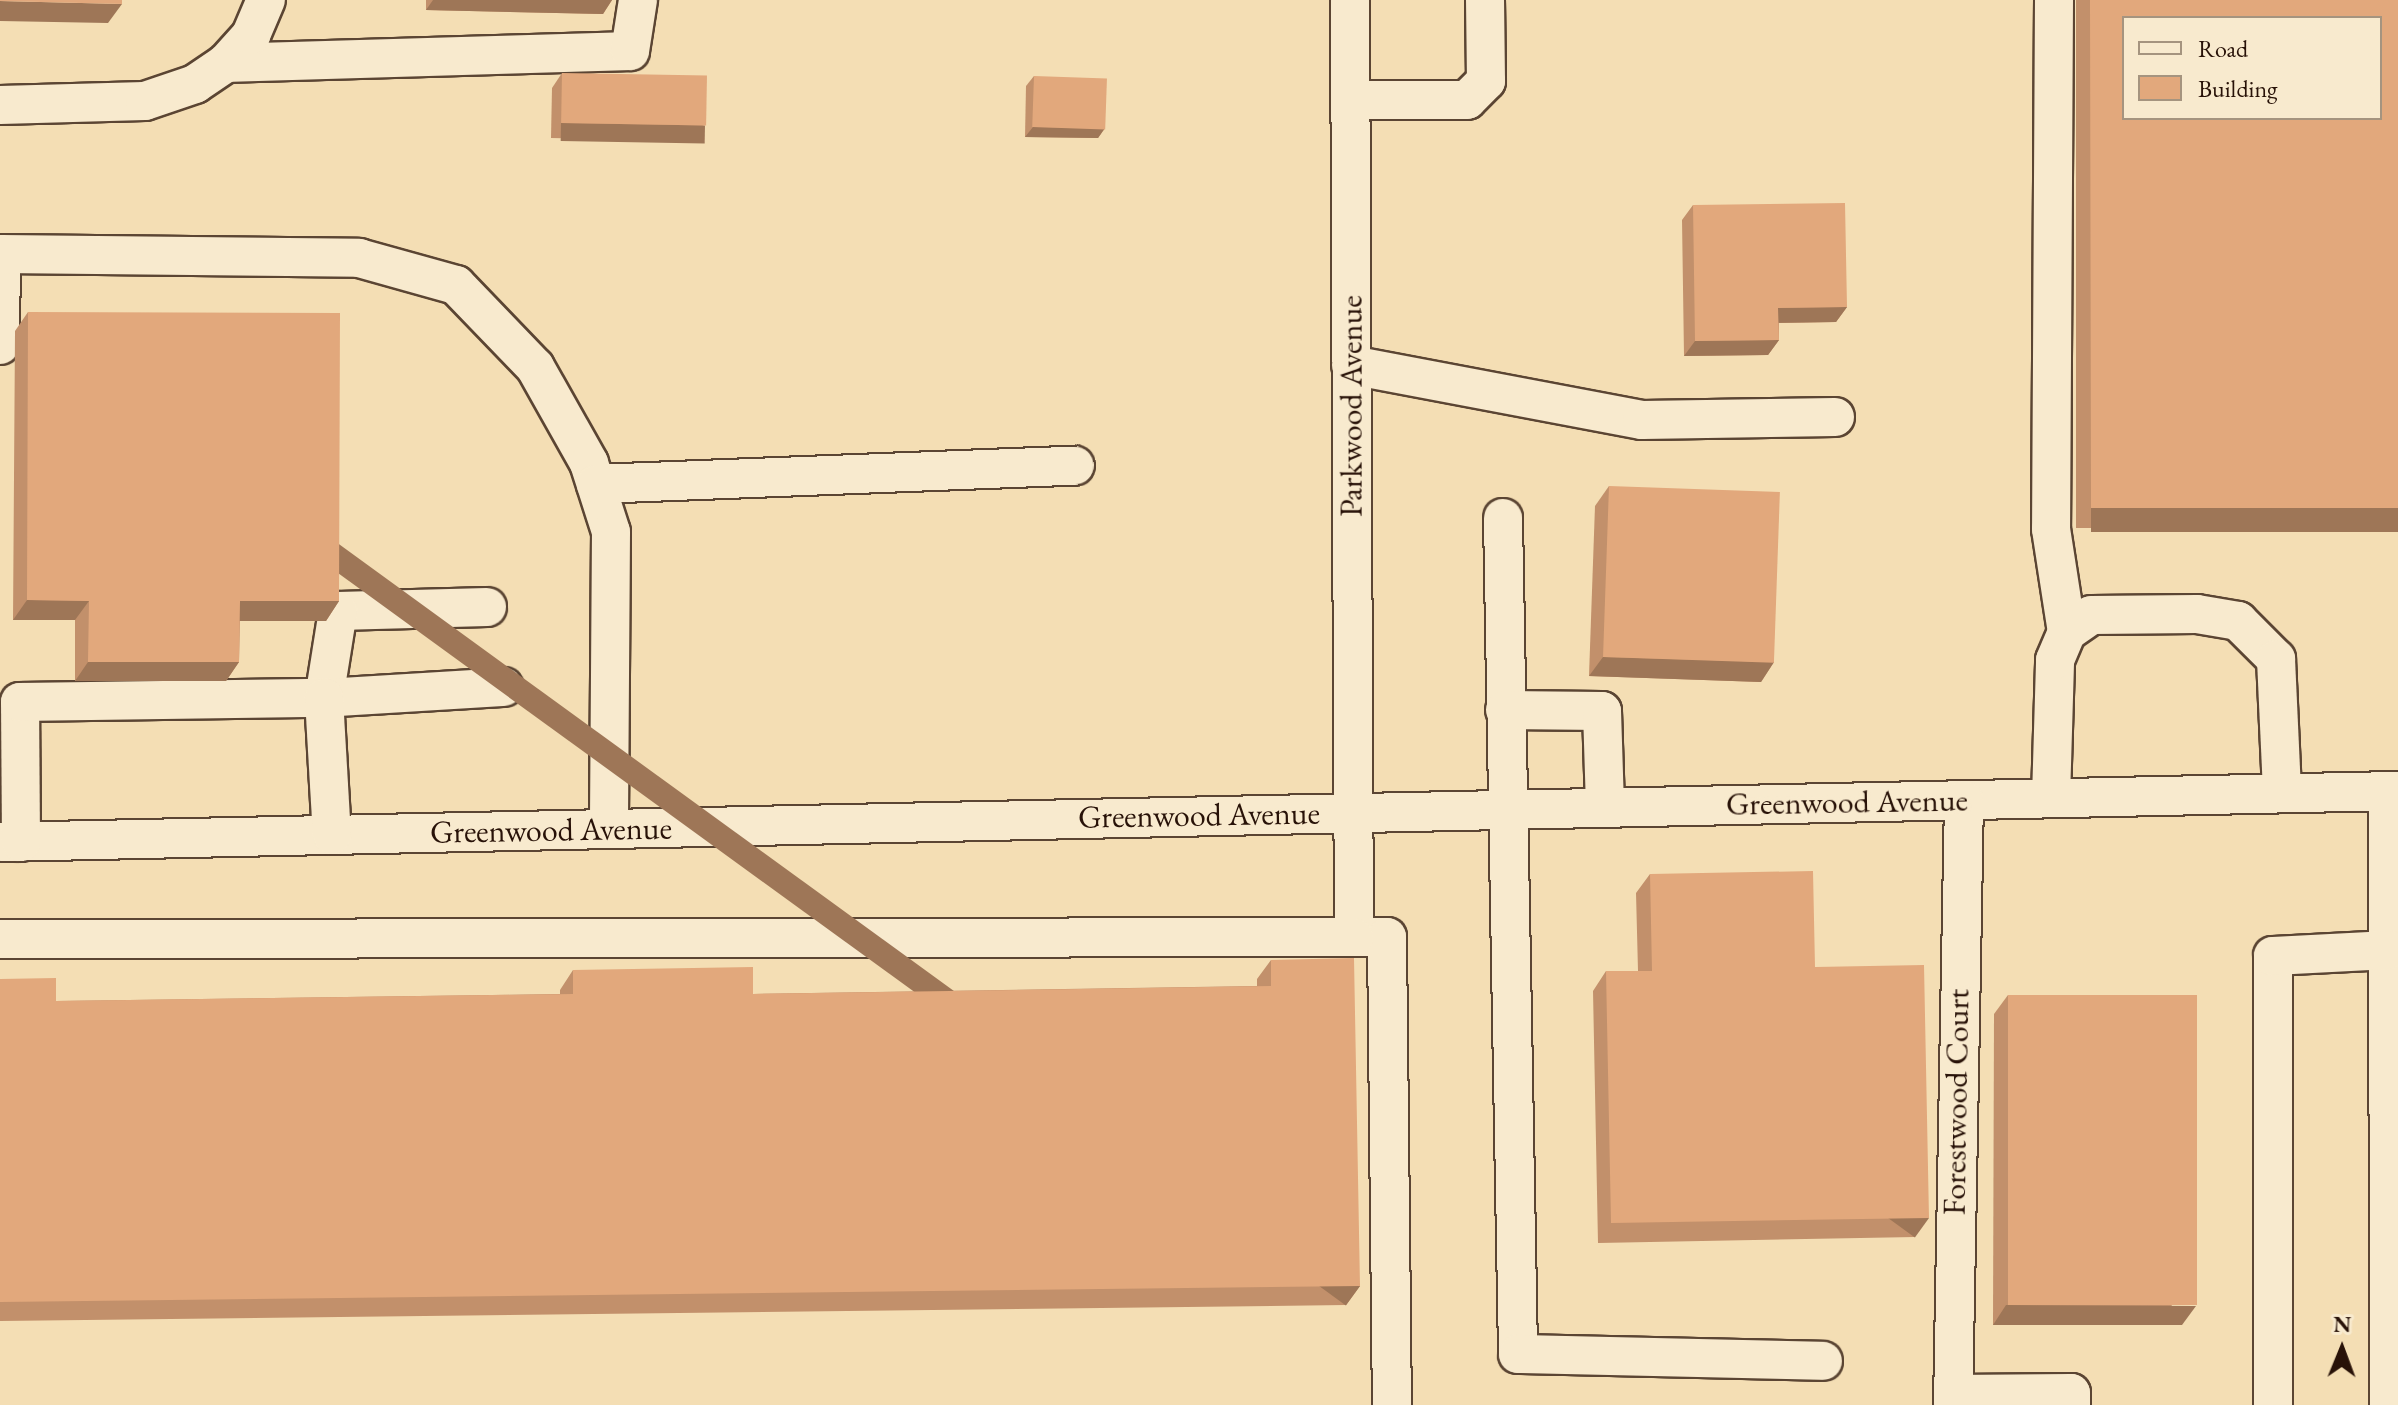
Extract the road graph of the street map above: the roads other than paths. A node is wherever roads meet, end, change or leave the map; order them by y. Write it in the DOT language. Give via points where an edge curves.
graph roads {
  1 [pos="266,0"];
  2 [pos="638,0"];
  3 [pos="1350,0"];
  4 [pos="1485,0"];
  5 [pos="2054,0"];
  6 [pos="226,63"];
  7 [pos="1350,100"];
  8 [pos="0,105"];
  9 [pos="0,345"];
  10 [pos="1351,365"];
  11 [pos="1835,417"];
  12 [pos="1075,466"];
  13 [pos="596,484"];
  14 [pos="1503,518"];
  15 [pos="487,607"];
  16 [pos="2067,632"];
  17 [pos="504,687"];
  18 [pos="324,698"];
  19 [pos="10,699"];
  20 [pos="1505,710"];
  21 [pos="2393,791"];
  22 [pos="2282,793"];
  23 [pos="2051,798"];
  24 [pos="1964,800"];
  25 [pos="1605,808"];
  26 [pos="1507,809"];
  27 [pos="1352,812"];
  28 [pos="609,829"];
  29 [pos="332,835"];
  30 [pos="10,842"];
  31 [pos="2393,885"];
  32 [pos="1354,937"];
  33 [pos="0,939"];
  34 [pos="2389,950"];
  35 [pos="1823,1361"];
  36 [pos="1953,1399"];
  37 [pos="1392,1405"];
  38 [pos="2071,1405"];
  39 [pos="2273,1405"];
  40 [pos="2389,1405"];
  1 -- 6 [label="street" via="251,35"];
  2 -- 6 [label="street" via="630,51"];
  3 -- 7 [label="street, Parkwood Avenue"];
  4 -- 7 [label="street" via="1486,81 1467,100"];
  5 -- 16 [label="street" via="2051,529"];
  6 -- 8 [label="street" via="195,84 145,101"];
  7 -- 10 [label="street, Parkwood Avenue"];
  9 -- 13 [label="street" via="1,254 359,258 456,285 535,367"];
  10 -- 11 [label="street" via="1642,420"];
  10 -- 27 [label="street, Parkwood Avenue"];
  12 -- 13 [label="street"];
  13 -- 28 [label="street" via="611,532"];
  14 -- 20 [label="street"];
  15 -- 18 [label="street" via="338,611"];
  16 -- 22 [label="street" via="2091,615 2197,614 2238,621 2276,659"];
  16 -- 23 [label="street" via="2055,660"];
  17 -- 18 [label="street"];
  18 -- 19 [label="street"];
  18 -- 29 [label="street"];
  19 -- 30 [label="street"];
  20 -- 25 [label="street" via="1602,711"];
  20 -- 26 [label="street"];
  21 -- 22 [label="street, Greenwood Avenue"];
  21 -- 31 [label="street"];
  22 -- 23 [label="street, Greenwood Avenue"];
  23 -- 24 [label="street, Greenwood Avenue"];
  24 -- 25 [label="street, Greenwood Avenue"];
  24 -- 36 [label="street, Forestwood Court"];
  25 -- 26 [label="street, Greenwood Avenue"];
  26 -- 27 [label="street, Greenwood Avenue"];
  26 -- 35 [label="street" via="1518,1354"];
  27 -- 28 [label="street, Greenwood Avenue"];
  27 -- 32 [label="street, Parkwood Avenue"];
  28 -- 29 [label="street, Greenwood Avenue"];
  29 -- 30 [label="street, Greenwood Avenue"];
  31 -- 34 [label="street"];
  32 -- 33 [label="street"];
  32 -- 37 [label="street" via="1387,937"];
  34 -- 39 [label="street" via="2273,956"];
  34 -- 40 [label="street"];
  36 -- 38 [label="street" via="2071,1393"];
}
